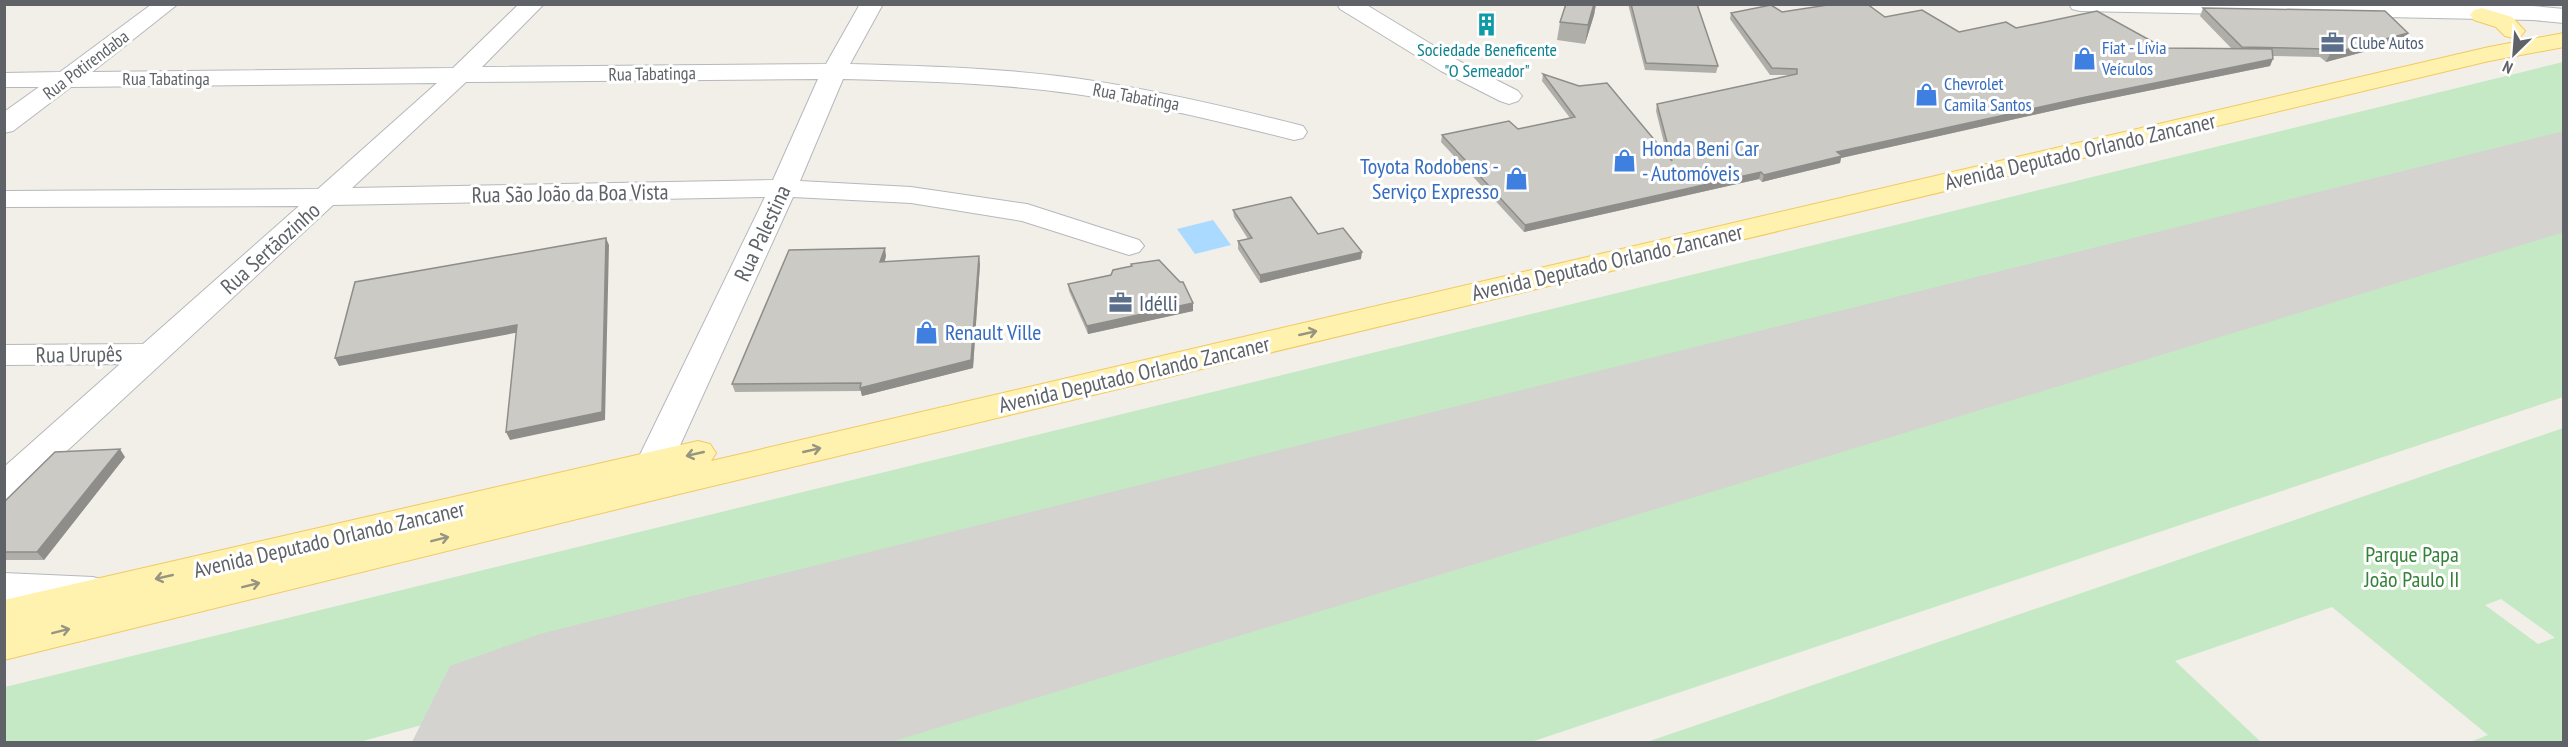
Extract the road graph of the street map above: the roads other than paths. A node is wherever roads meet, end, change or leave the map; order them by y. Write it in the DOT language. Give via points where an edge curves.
graph roads {
  1 [pos="167,4"];
  2 [pos="534,4"];
  3 [pos="872,4"];
  4 [pos="1348,4"];
  5 [pos="2079,4"];
  6 [pos="2458,13"];
  7 [pos="2482,15"];
  8 [pos="2562,24"];
  9 [pos="2513,31"];
  10 [pos="834,71"];
  11 [pos="459,76"];
  12 [pos="4,80"];
  13 [pos="66,80"];
  14 [pos="1509,96"];
  15 [pos="4,125"];
  16 [pos="1293,132"];
  17 [pos="783,188"];
  18 [pos="326,197"];
  19 [pos="4,199"];
  20 [pos="1130,246"];
  21 [pos="153,354"];
  22 [pos="4,355"];
  23 [pos="753,452"];
  24 [pos="653,475"];
  25 [pos="4,488"];
  26 [pos="554,499"];
  27 [pos="4,588"];
  28 [pos="98,592"];
  29 [pos="4,616"];
  30 [pos="4,644"];
  1 -- 13 [label="street, Rua Potirendaba"];
  2 -- 11 [label="street, Rua Sertãozinho"];
  3 -- 10 [label="street, Rua Palestina"];
  4 -- 14 [label="street" via="1450,66"];
  5 -- 6 [label="street"];
  6 -- 7 [label="street"];
  6 -- 8 [label="street"];
  7 -- 8 [label="street"];
  7 -- 9 [label="main road" via="2504,22"];
  8 -- 9 [label="main road, Avenida Deputado Orlando Zancaner"];
  23 -- 8 [label="main road, Avenida Deputado Orlando Zancaner, one-way" via="2489,54"];
  9 -- 23 [label="main road, Avenida Deputado Orlando Zancaner"];
  10 -- 11 [label="street, Rua Tabatinga"];
  10 -- 16 [label="street, Rua Tabatinga" via="951,74 1074,86 1221,113"];
  10 -- 17 [label="street, Rua Palestina"];
  11 -- 13 [label="street, Rua Tabatinga"];
  11 -- 18 [label="street, Rua Sertãozinho"];
  12 -- 13 [label="street, Rua Tabatinga"];
  13 -- 15 [label="street, Rua Potirendaba"];
  17 -- 18 [label="street, Rua São João da Boa Vista"];
  17 -- 20 [label="street, Rua São João da Boa Vista" via="911,195 1027,213"];
  17 -- 24 [label="street, Rua Palestina"];
  18 -- 19 [label="street, Rua São João da Boa Vista"];
  18 -- 21 [label="street, Rua Sertãozinho"];
  21 -- 22 [label="street, Rua Urupês"];
  21 -- 25 [label="street, Rua Sertãozinho"];
  23 -- 24 [label="main road, Avenida Deputado Orlando Zancaner"];
  24 -- 26 [label="main road, Avenida Deputado Orlando Zancaner"];
  26 -- 28 [label="main road, Avenida Deputado Orlando Zancaner, one-way"];
  30 -- 26 [label="main road, Avenida Deputado Orlando Zancaner, one-way"];
  27 -- 28 [label="street"];
  28 -- 29 [label="main road, Avenida Deputado Orlando Zancaner"];
}
